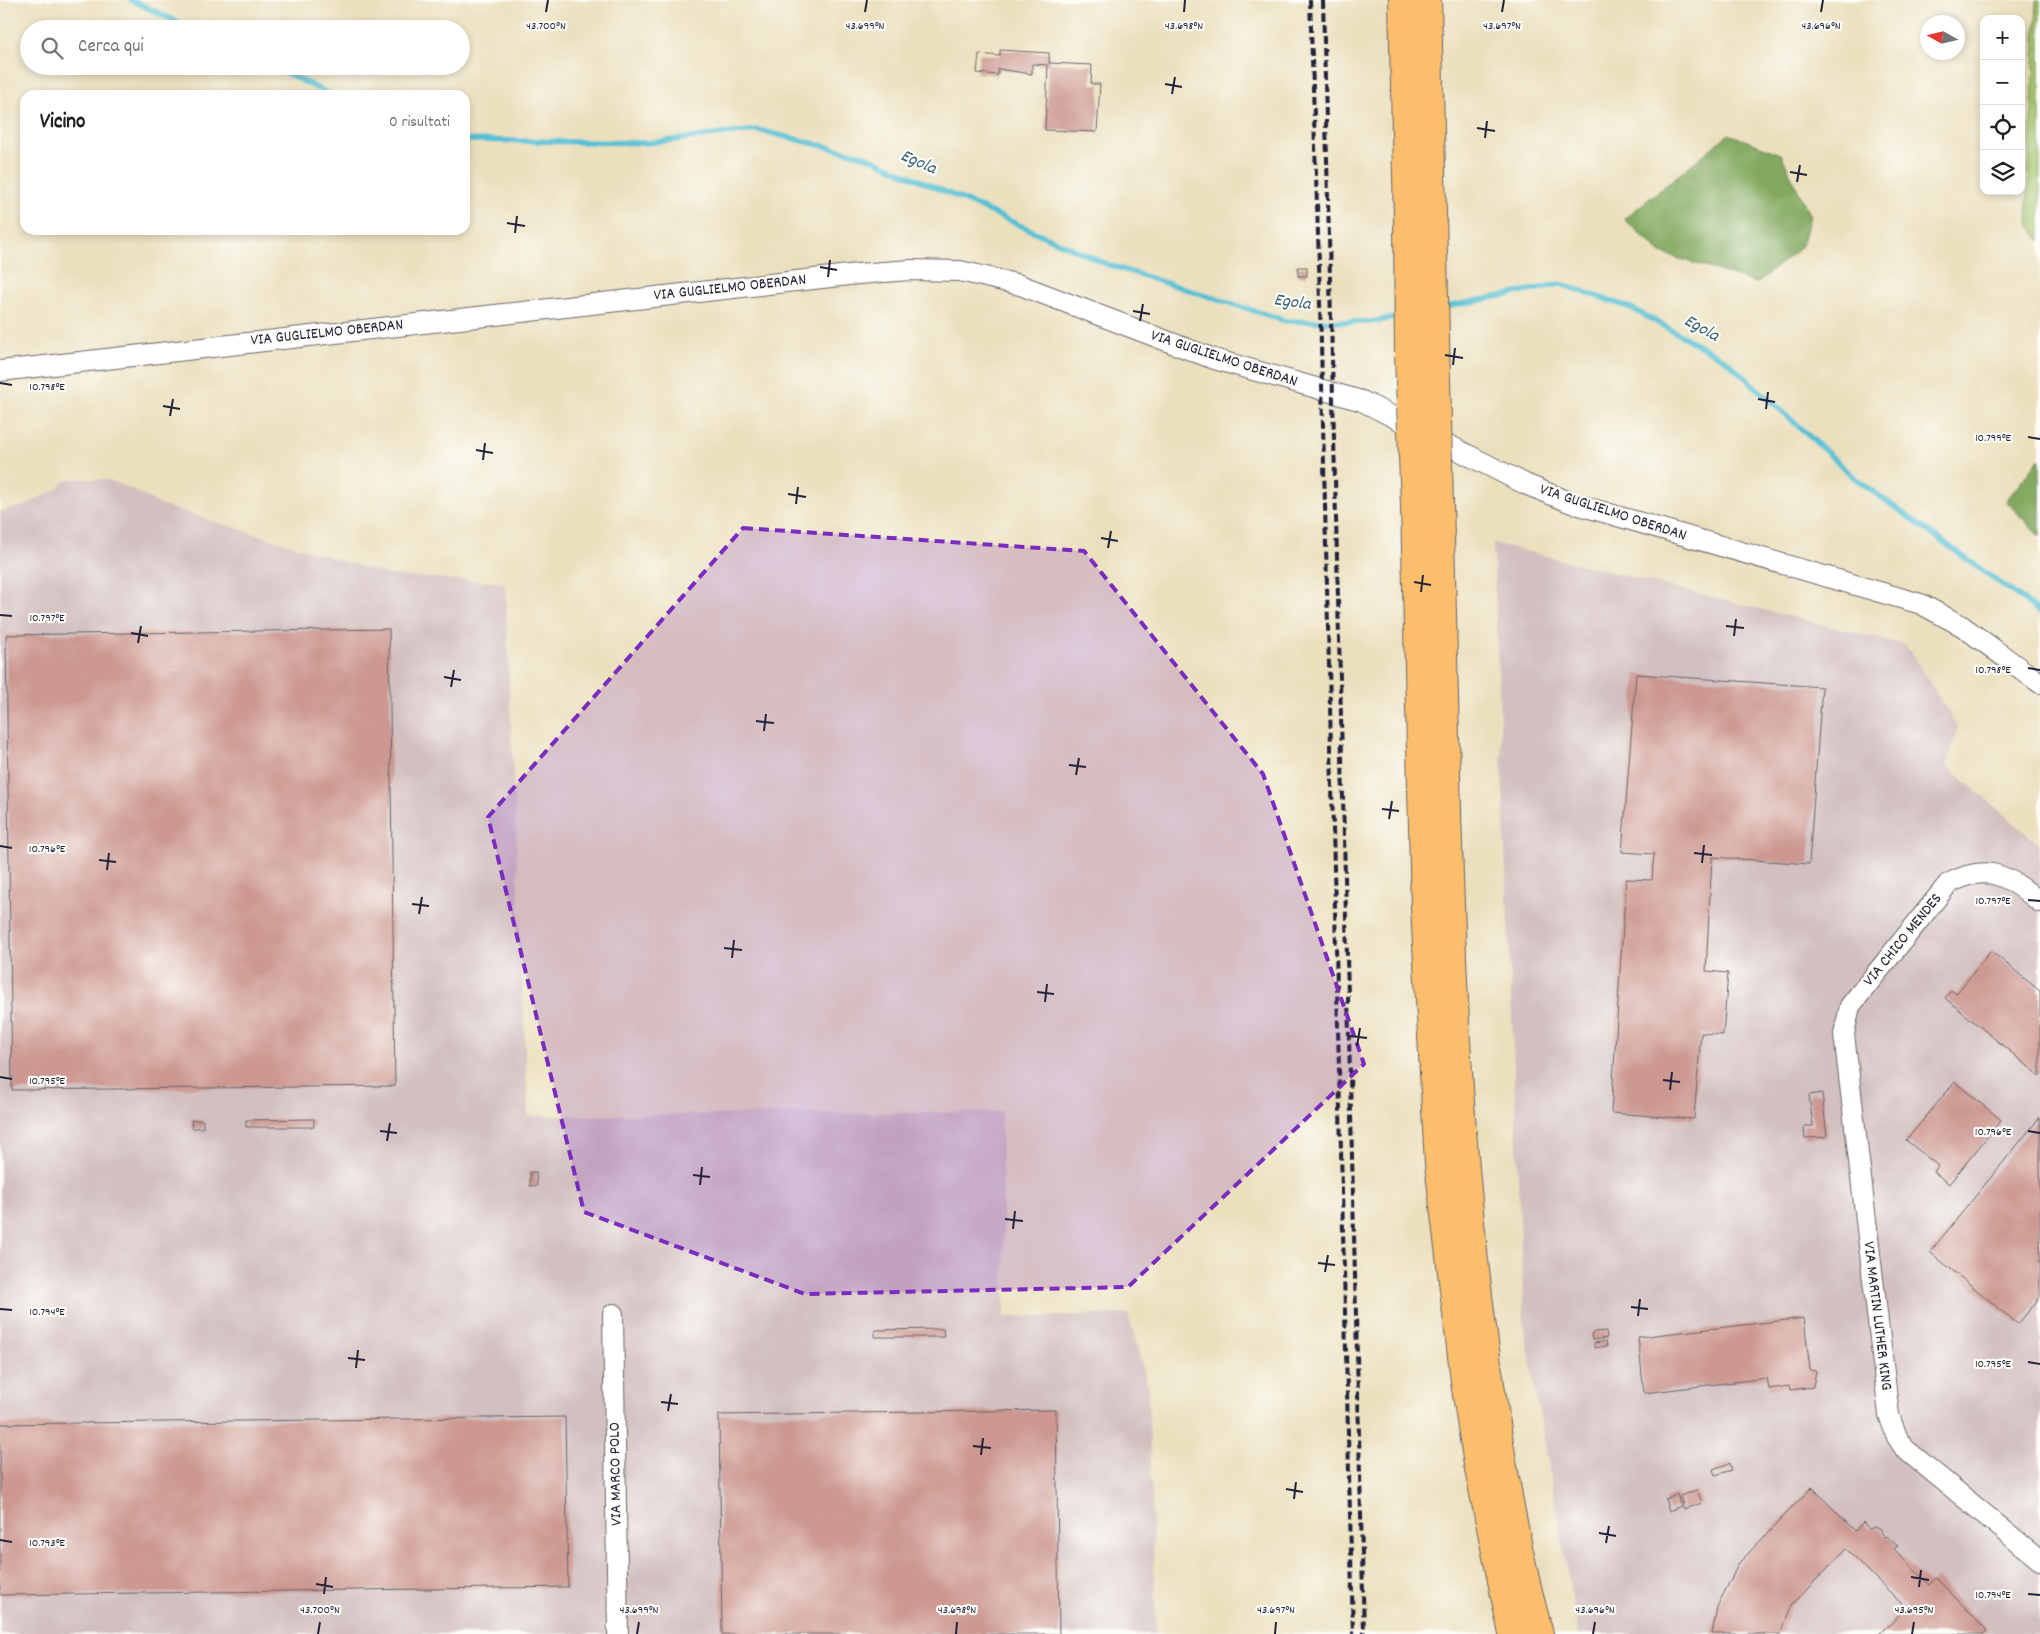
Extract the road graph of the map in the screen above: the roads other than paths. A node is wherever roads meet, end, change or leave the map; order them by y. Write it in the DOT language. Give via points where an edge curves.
graph roads {
  1 [pos="1403,0"];
  2 [pos="1427,0"];
  3 [pos="1420,216"];
  4 [pos="0,371"];
  5 [pos="1427,505"];
  6 [pos="2040,683"];
  7 [pos="2040,902"];
  8 [pos="1850,1006"];
  9 [pos="613,1314"];
  10 [pos="2040,1560"];
  11 [pos="618,1634"];
  12 [pos="1513,1634"];
  13 [pos="1539,1634"];
  1 -- 3 [label="highway"];
  2 -- 3 [label="highway"];
  3 -- 5 [label="highway, bridge"];
  4 -- 6 [label="street, VIA GUGLIELMO OBERDAN" via="858,274 960,270 1020,284 1214,359 1362,401 1525,484 1572,503 1921,604 1962,626"];
  5 -- 12 [label="highway" via="1425,907 1439,1164 1466,1389"];
  5 -- 13 [label="highway" via="1462,1150 1478,1301 1500,1453"];
  7 -- 8 [label="street, VIA CHICO MENDES" via="2000,874 1982,872 1948,884"];
  8 -- 10 [label="street, VIA MARTIN LUTHER KING" via="1844,1047 1890,1415 1897,1437 1905,1449"];
  9 -- 11 [label="street, VIA MARCO POLO"];
}
